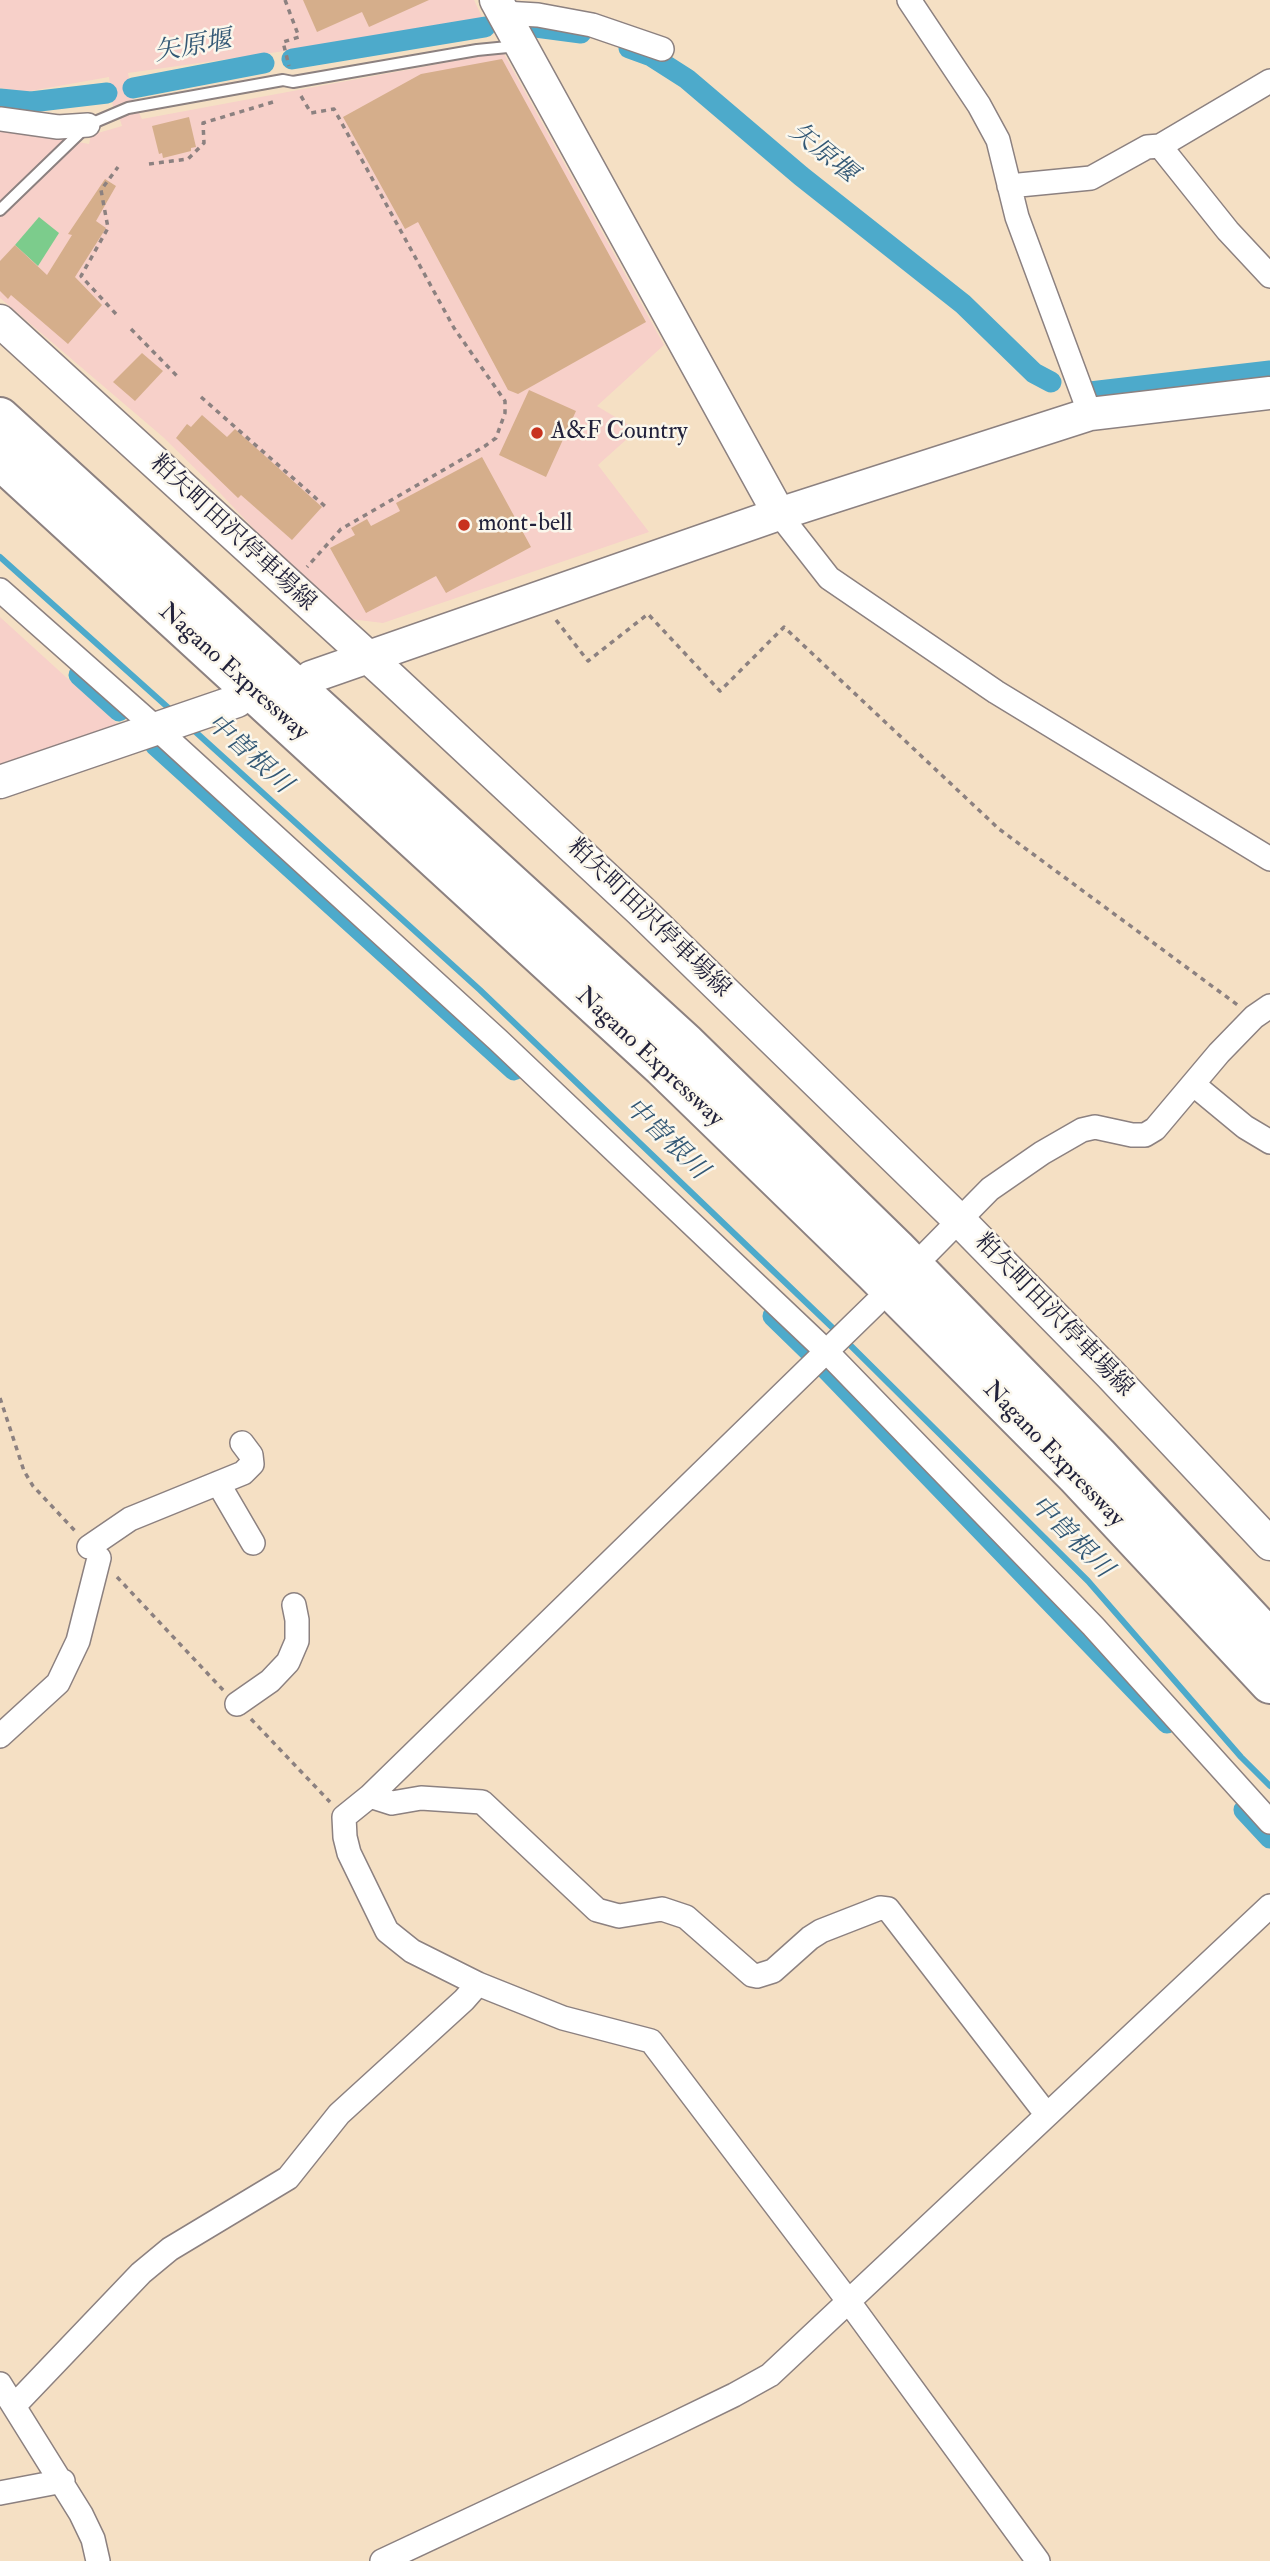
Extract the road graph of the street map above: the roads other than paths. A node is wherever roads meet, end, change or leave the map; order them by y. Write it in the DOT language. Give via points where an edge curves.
graph roads {
  1 [pos="909,0"];
  2 [pos="508,4"];
  3 [pos="520,46"];
  4 [pos="662,49"];
  5 [pos="1270,81"];
  6 [pos="0,119"];
  7 [pos="88,125"];
  8 [pos="1160,145"];
  9 [pos="1009,186"];
  10 [pos="0,210"];
  11 [pos="1270,276"];
  12 [pos="0,321"];
  13 [pos="1270,393"];
  14 [pos="1090,414"];
  15 [pos="0,417"];
  16 [pos="0,460"];
  17 [pos="779,514"];
  18 [pos="0,590"];
  19 [pos="368,659"];
  20 [pos="311,677"];
  21 [pos="237,701"];
  22 [pos="156,728"];
  23 [pos="0,782"];
  24 [pos="1270,859"];
  25 [pos="1262,1012"];
  26 [pos="1193,1084"];
  27 [pos="1270,1142"];
  28 [pos="960,1221"];
  29 [pos="928,1252"];
  30 [pos="875,1304"];
  31 [pos="826,1351"];
  32 [pos="242,1443"];
  33 [pos="218,1483"];
  34 [pos="253,1543"];
  35 [pos="1270,1544"];
  36 [pos="294,1605"];
  37 [pos="1270,1639"];
  38 [pos="1270,1684"];
  39 [pos="237,1704"];
  40 [pos="0,1736"];
  41 [pos="370,1796"];
  42 [pos="1270,1822"];
  43 [pos="1270,1906"];
  44 [pos="478,1984"];
  45 [pos="1047,2115"];
  46 [pos="849,2302"];
  47 [pos="0,2384"];
  48 [pos="14,2406"];
  49 [pos="62,2481"];
  50 [pos="0,2493"];
  51 [pos="98,2561"];
  52 [pos="382,2561"];
  53 [pos="1038,2561"];
  1 -- 9 [label="street" via="999,140"];
  2 -- 3 [label="street"];
  2 -- 4 [label="street"];
  3 -- 7 [label="lane" via="128,108"];
  3 -- 17 [label="street"];
  5 -- 8 [label="street"];
  6 -- 7 [label="street" via="58,127"];
  7 -- 10 [label="lane"];
  8 -- 9 [label="street" via="1147,147 1091,178"];
  8 -- 11 [label="street"];
  9 -- 14 [label="street"];
  12 -- 19 [label="street, 粕矢町田沢停車場線"];
  13 -- 14 [label="street"];
  14 -- 17 [label="street"];
  15 -- 37 [label="highway, Nagano Expressway" via="686,1043 935,1288"];
  16 -- 38 [label="highway, Nagano Expressway" via="700,1105 1076,1476"];
  17 -- 19 [label="street"];
  17 -- 24 [label="street" via="829,578 996,692"];
  18 -- 22 [label="street"];
  19 -- 20 [label="street"];
  19 -- 28 [label="street, 粕矢町田沢停車場線" via="650,920"];
  21 -- 22 [label="street"];
  22 -- 23 [label="street"];
  22 -- 31 [label="street" via="498,1040"];
  25 -- 26 [label="street"];
  26 -- 27 [label="street"];
  26 -- 28 [label="street" via="1145,1135 1095,1127 1082,1130 998,1184"];
  28 -- 29 [label="street"];
  28 -- 35 [label="street, 粕矢町田沢停車場線"];
  30 -- 31 [label="street"];
  31 -- 41 [label="street"];
  31 -- 42 [label="street" via="1093,1626"];
  32 -- 33 [label="street" via="252,1464"];
  33 -- 34 [label="street"];
  33 -- 40 [label="street" via="130,1519 94,1552 78,1641 58,1683"];
  36 -- 39 [label="street" via="297,1642 288,1662"];
  41 -- 44 [label="street" via="344,1817 349,1853 387,1931 411,1951"];
  41 -- 45 [label="street" via="392,1803 421,1797 481,1802 597,1910 619,1916 662,1909 686,1917 752,1975 773,1971 821,1931 888,1909"];
  43 -- 45 [label="street"];
  44 -- 46 [label="street" via="563,2018 652,2041"];
  44 -- 48 [label="street" via="339,2114 288,2178 150,2265"];
  45 -- 46 [label="street"];
  46 -- 52 [label="street" via="770,2375 734,2395"];
  46 -- 53 [label="street"];
  47 -- 48 [label="street"];
  48 -- 49 [label="street"];
  49 -- 50 [label="street"];
  49 -- 51 [label="street" via="93,2539"];
}
